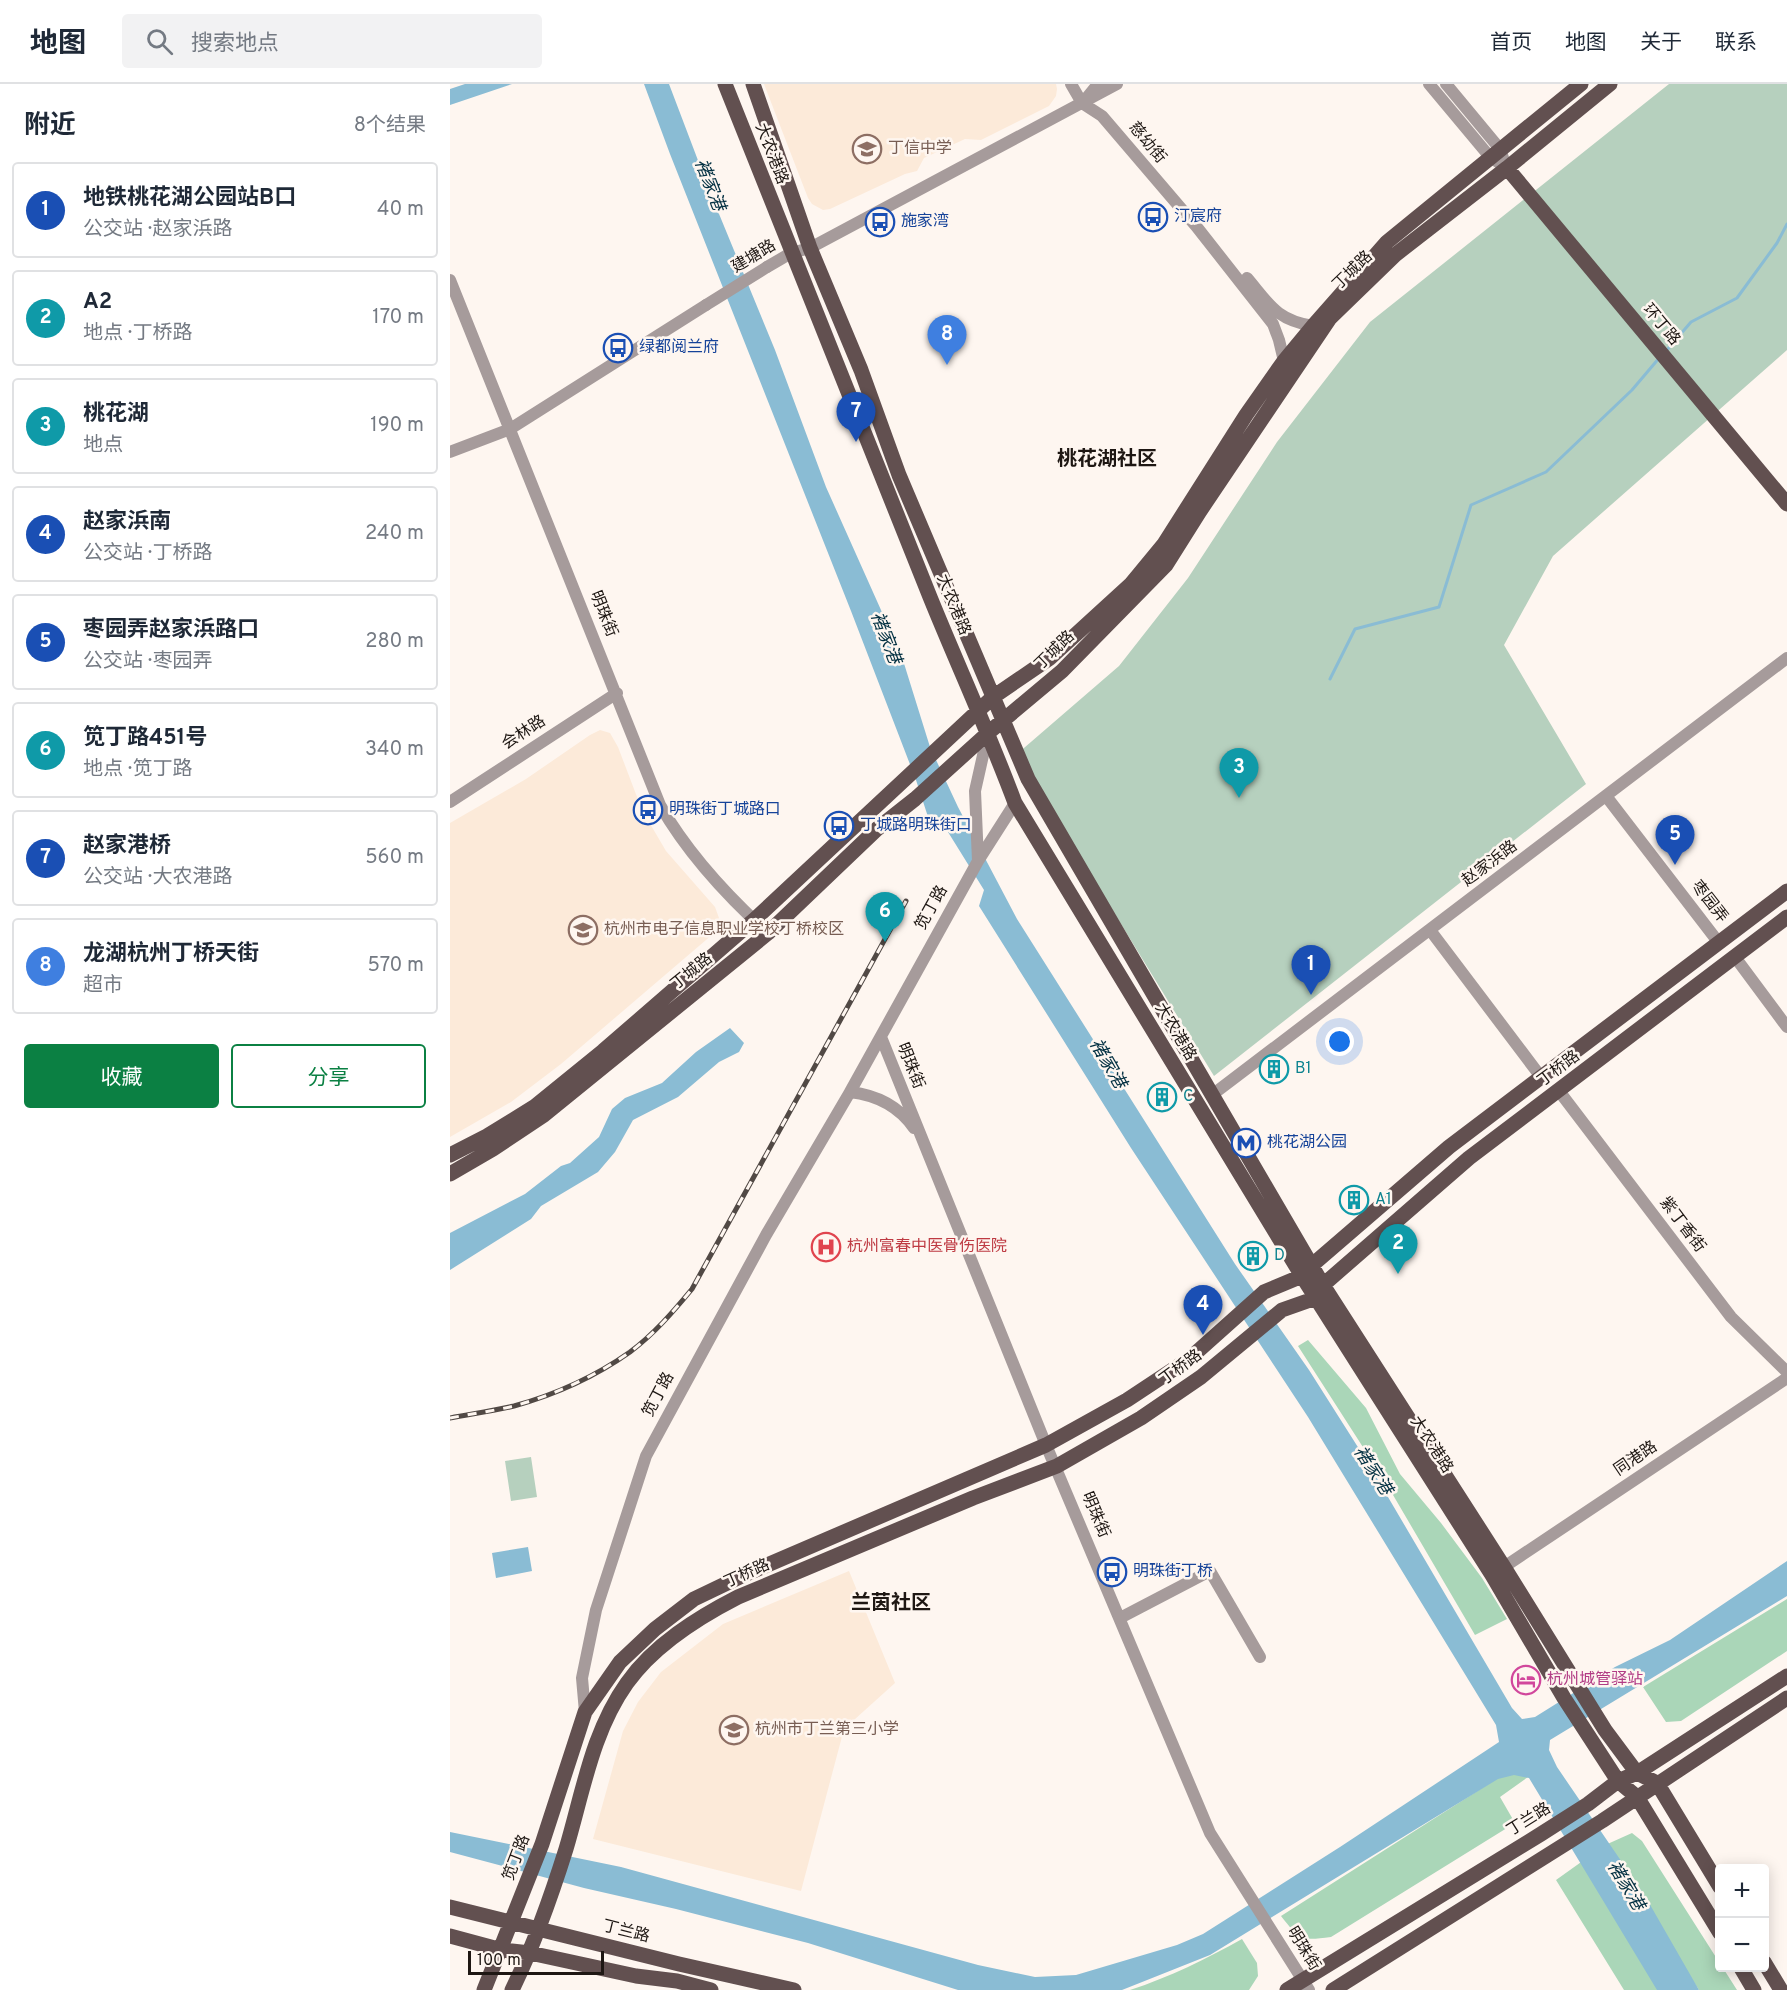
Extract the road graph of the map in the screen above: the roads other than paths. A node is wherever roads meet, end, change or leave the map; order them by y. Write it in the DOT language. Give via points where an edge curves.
graph roads {
  1 [pos="725,84"];
  2 [pos="753,84"];
  3 [pos="1071,84"];
  4 [pos="1098,84"];
  5 [pos="1118,84"];
  6 [pos="1429,84"];
  7 [pos="1446,84"];
  8 [pos="1581,84"];
  9 [pos="1610,84"];
  10 [pos="1082,103"];
  11 [pos="1495,153"];
  12 [pos="1507,168"];
  13 [pos="1196,226"];
  14 [pos="810,248"];
  15 [pos="791,254"];
  16 [pos="450,280"];
  17 [pos="1313,326"];
  18 [pos="1284,362"];
  19 [pos="510,429"];
  20 [pos="450,452"];
  21 [pos="1787,504"];
  22 [pos="1787,658"];
  23 [pos="617,693"];
  24 [pos="993,697"];
  25 [pos="977,711"];
  26 [pos="1003,721"];
  27 [pos="988,733"];
  28 [pos="1606,796"];
  29 [pos="450,802"];
  30 [pos="1015,802"];
  31 [pos="978,861"];
  32 [pos="1787,891"];
  33 [pos="1787,917"];
  34 [pos="754,920"];
  35 [pos="1430,930"];
  36 [pos="768,933"];
  37 [pos="1719,943"];
  38 [pos="1735,957"];
  39 [pos="1787,1027"];
  40 [pos="881,1037"];
  41 [pos="1541,1077"];
  42 [pos="1559,1091"];
  43 [pos="850,1092"];
  44 [pos="1212,1095"];
  45 [pos="925,1146"];
  46 [pos="450,1155"];
  47 [pos="450,1174"];
  48 [pos="1307,1271"];
  49 [pos="1319,1292"];
  50 [pos="1787,1372"];
  51 [pos="1787,1378"];
  52 [pos="1046,1445"];
  53 [pos="1057,1467"];
  54 [pos="1504,1567"];
  55 [pos="1120,1618"];
  56 [pos="1260,1657"];
  57 [pos="1787,1676"];
  58 [pos="1787,1698"];
  59 [pos="585,1712"];
  60 [pos="1637,1773"];
  61 [pos="1618,1781"];
  62 [pos="1657,1783"];
  63 [pos="1637,1797"];
  64 [pos="1715,1880"];
  65 [pos="450,1906"];
  66 [pos="513,1922"];
  67 [pos="1715,1926"];
  68 [pos="539,1928"];
  69 [pos="450,1936"];
  70 [pos="502,1950"];
  71 [pos="530,1953"];
  72 [pos="1769,1970"];
  73 [pos="1743,1972"];
  74 [pos="1306,1986"];
  75 [pos="484,1990"];
  76 [pos="512,1990"];
  77 [pos="711,1990"];
  78 [pos="794,1990"];
  79 [pos="1287,1990"];
  80 [pos="1333,1990"];
  81 [pos="1754,1990"];
  82 [pos="1781,1990"];
  1 -- 15 [label="main road, 大农港路"];
  2 -- 14 [label="main road, 大农港路"];
  3 -- 10 [label="street, 慈幼街"];
  4 -- 10 [label="street, 建塘路"];
  5 -- 10 [label="street, 建塘路"];
  6 -- 11 [label="street, 环丁路"];
  7 -- 11 [label="street, 环丁路"];
  8 -- 11 [label="main road, 丁城路"];
  9 -- 12 [label="main road, 丁城路"];
  10 -- 13 [label="street, 慈幼街" via="1102,116"];
  10 -- 14 [label="street, 建塘路"];
  11 -- 12 [label="street, 环丁路"];
  11 -- 17 [label="main road, 丁城路" via="1387,243"];
  12 -- 21 [label="main road, 环丁路"];
  12 -- 26 [label="main road, 丁城路" via="1395,255 1330,318 1166,565 1062,671"];
  13 -- 17 [label="street, 慈幼街" via="1209,235 1279,315"];
  13 -- 18 [label="street, 慈幼街" via="1273,324"];
  14 -- 15 [label="street, 建塘路"];
  14 -- 24 [label="main road, 大农港路" via="899,475"];
  15 -- 19 [label="street, 建塘路, bridge"];
  15 -- 25 [label="main road, 大农港路"];
  16 -- 19 [label="street, 明珠街"];
  17 -- 18 [label="main road, 丁城路"];
  18 -- 24 [label="main road, 丁城路" via="1164,544 1131,584 1050,658"];
  19 -- 20 [label="street, 建塘路"];
  19 -- 23 [label="street, 明珠街"];
  22 -- 28 [label="street, 赵家浜路"];
  23 -- 29 [label="street, 会林路"];
  23 -- 34 [label="street, 明珠街" via="660,805 678,835 699,863"];
  24 -- 25 [label="main road, 丁城路"];
  24 -- 26 [label="main road, 大农港路"];
  25 -- 27 [label="main road, 大农港路"];
  25 -- 34 [label="main road, 丁城路"];
  26 -- 27 [label="main road, 丁城路"];
  26 -- 44 [label="main road, 大农港路" via="1028,779"];
  27 -- 30 [label="main road, 大农港路"];
  27 -- 31 [label="street" via="975,791"];
  27 -- 36 [label="main road, 丁城路" via="878,828"];
  28 -- 35 [label="street, 赵家浜路"];
  28 -- 37 [label="street, 枣园弄"];
  30 -- 31 [label="street, 笕丁路"];
  30 -- 48 [label="main road, 大农港路"];
  31 -- 40 [label="street, 笕丁路"];
  32 -- 37 [label="main road, 丁桥路"];
  33 -- 38 [label="main road, 丁桥路"];
  34 -- 36 [label="street, 明珠街"];
  34 -- 46 [label="main road, 丁城路" via="534,1107"];
  35 -- 41 [label="street"];
  35 -- 44 [label="street, 赵家浜路"];
  36 -- 47 [label="main road, 丁城路" via="544,1115"];
  37 -- 41 [label="main road, 丁桥路"];
  38 -- 39 [label="street"];
  38 -- 42 [label="main road, 丁桥路"];
  40 -- 43 [label="street, 笕丁路"];
  40 -- 45 [label="street, 明珠街"];
  41 -- 48 [label="main road, 丁桥路" via="1449,1147"];
  42 -- 49 [label="main road, 丁桥路" via="1469,1158"];
  42 -- 50 [label="street, 紫丁香街" via="1731,1317"];
  43 -- 45 [label="street" via="871,1095 893,1105"];
  43 -- 59 [label="street, 笕丁路" via="766,1234 646,1456 596,1610 582,1678"];
  44 -- 48 [label="main road, 大农港路"];
  45 -- 52 [label="street, 明珠街"];
  48 -- 49 [label="main road, 大农港路"];
  48 -- 52 [label="main road, 丁桥路" via="1264,1292 1189,1359"];
  49 -- 53 [label="main road, 丁桥路" via="1282,1310 1201,1377 1141,1418"];
  49 -- 54 [label="main road, 大农港路"];
  49 -- 61 [label="main road, 大农港路"];
  51 -- 54 [label="street, 同港路"];
  52 -- 53 [label="street, 明珠街"];
  52 -- 59 [label="main road, 丁桥路" via="694,1599 620,1662"];
  53 -- 55 [label="street, 明珠街"];
  53 -- 68 [label="main road, 丁桥路" via="738,1597 700,1616 661,1647 628,1681 606,1716"];
  54 -- 60 [label="main road, 大农港路" via="1605,1730"];
  55 -- 56 [label="street" via="1210,1571"];
  55 -- 74 [label="street, 明珠街" via="1210,1833"];
  57 -- 60 [label="main road, 丁兰路"];
  58 -- 62 [label="main road"];
  59 -- 66 [label="main road, 笕丁路"];
  60 -- 61 [label="main road, 丁兰路"];
  60 -- 62 [label="main road, 大农港路"];
  61 -- 63 [label="main road, 大农港路"];
  61 -- 74 [label="main road, 丁兰路"];
  62 -- 63 [label="main road"];
  62 -- 64 [label="main road"];
  63 -- 67 [label="main road, 大农港路"];
  63 -- 80 [label="main road"];
  65 -- 66 [label="main road, 丁兰路"];
  66 -- 68 [label="main road, 丁兰路"];
  66 -- 70 [label="main road, 笕丁路"];
  68 -- 71 [label="main road"];
  68 -- 78 [label="main road, 丁兰路"];
  69 -- 70 [label="main road"];
  70 -- 71 [label="main road"];
  70 -- 75 [label="main road, 笕丁路"];
  71 -- 76 [label="main road"];
  71 -- 77 [label="main road"];
  72 -- 82 [label="main road"];
  73 -- 81 [label="main road"];
  74 -- 79 [label="main road, 丁兰路"];
}
